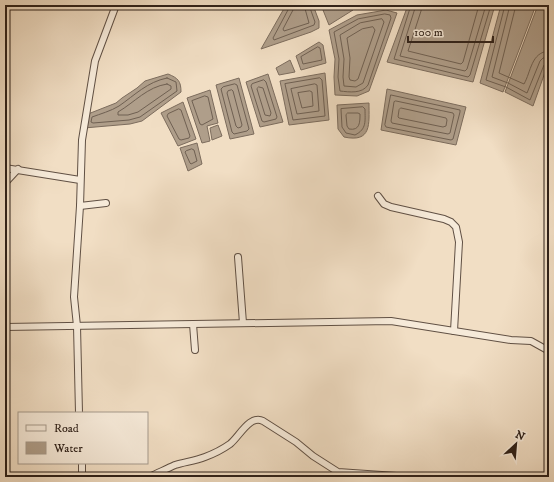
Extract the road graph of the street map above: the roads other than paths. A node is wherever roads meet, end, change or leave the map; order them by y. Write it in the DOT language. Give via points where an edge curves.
graph roads {
  1 [pos="116,5"];
  2 [pos="5,168"];
  3 [pos="18,169"];
  4 [pos="80,180"];
  5 [pos="5,183"];
  6 [pos="378,196"];
  7 [pos="106,203"];
  8 [pos="80,206"];
  9 [pos="238,257"];
  10 [pos="193,324"];
  11 [pos="243,324"];
  12 [pos="78,326"];
  13 [pos="5,327"];
  14 [pos="454,331"];
  15 [pos="195,350"];
  16 [pos="549,351"];
  17 [pos="79,412"];
  18 [pos="82,464"];
  19 [pos="82,477"];
  20 [pos="149,477"];
  21 [pos="411,477"];
  1 -- 4 [label="street" via="95,61 82,140"];
  2 -- 3 [label="street"];
  3 -- 4 [label="street"];
  3 -- 5 [label="street"];
  4 -- 8 [label="street"];
  6 -- 14 [label="street" via="384,204 391,207 444,219 456,227 459,242"];
  7 -- 8 [label="street"];
  8 -- 12 [label="street" via="74,297"];
  9 -- 11 [label="street"];
  10 -- 11 [label="street"];
  10 -- 12 [label="street"];
  10 -- 15 [label="street"];
  11 -- 14 [label="street" via="391,321"];
  12 -- 13 [label="street"];
  12 -- 17 [label="street"];
  14 -- 16 [label="street" via="531,341"];
  18 -- 19 [label="street"];
  20 -- 21 [label="street" via="217,451 230,443 253,420 258,419 338,472"];
}
